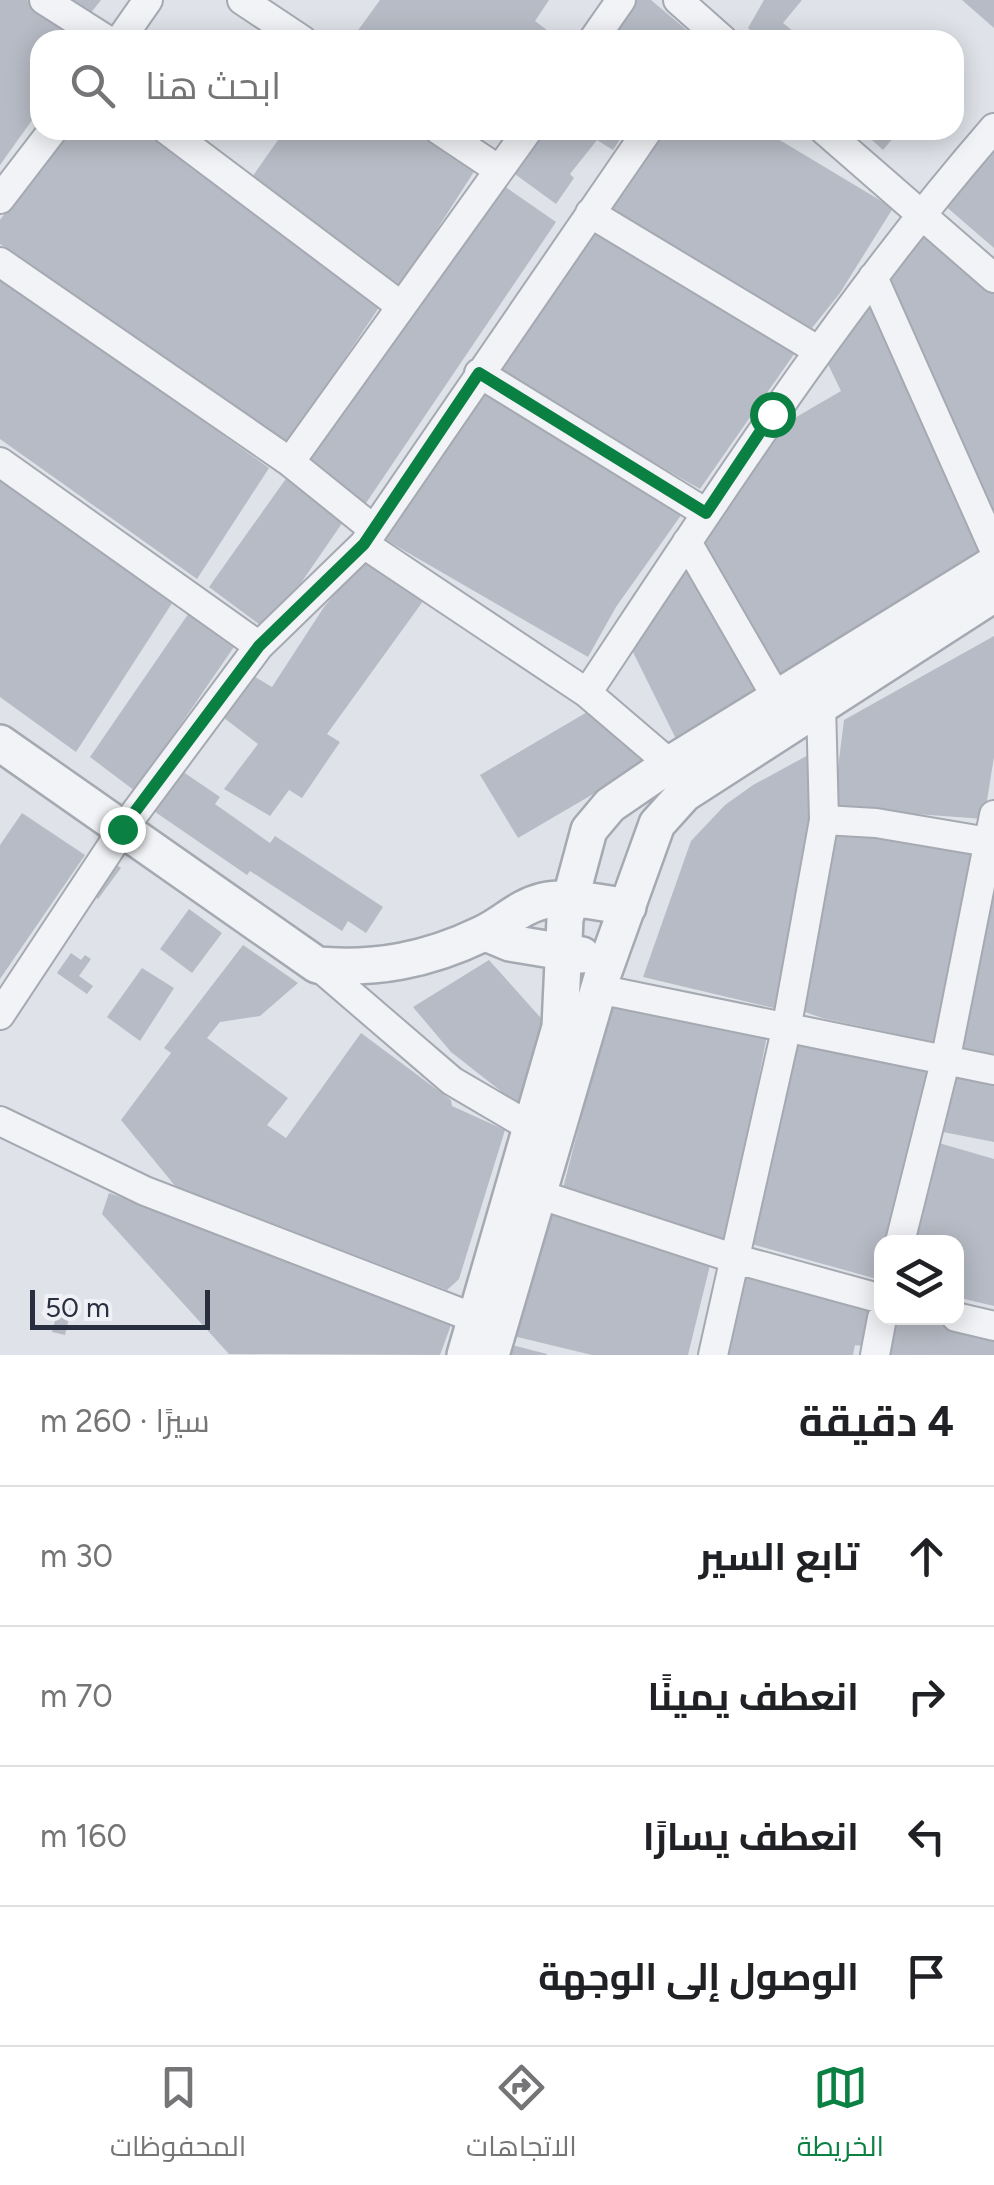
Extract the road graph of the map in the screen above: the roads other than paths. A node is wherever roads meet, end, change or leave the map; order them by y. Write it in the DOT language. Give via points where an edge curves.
graph roads {
  1 [pos="44,0"];
  2 [pos="148,0"];
  3 [pos="242,0"];
  4 [pos="622,0"];
  5 [pos="678,0"];
  6 [pos="91,30"];
  7 [pos="127,30"];
  8 [pos="287,30"];
  9 [pos="600,30"];
  10 [pos="708,30"];
  11 [pos="994,128"];
  12 [pos="45,140"];
  13 [pos="180,140"];
  14 [pos="454,140"];
  15 [pos="521,140"];
  16 [pos="641,140"];
  17 [pos="835,140"];
  18 [pos="499,170"];
  19 [pos="0,199"];
  20 [pos="590,213"];
  21 [pos="919,214"];
  22 [pos="0,262"];
  23 [pos="873,277"];
  24 [pos="994,278"];
  25 [pos="401,306"];
  26 [pos="818,350"];
  27 [pos="479,373"];
  28 [pos="0,462"];
  29 [pos="290,462"];
  30 [pos="706,513"];
  31 [pos="368,536"];
  32 [pos="687,542"];
  33 [pos="994,548"];
  34 [pos="994,564"];
  35 [pos="994,594"];
  36 [pos="259,646"];
  37 [pos="587,692"];
  38 [pos="778,700"];
  39 [pos="821,704"];
  40 [pos="0,744"];
  41 [pos="670,764"];
  42 [pos="824,820"];
  43 [pos="122,829"];
  44 [pos="993,834"];
  45 [pos="568,900"];
  46 [pos="628,907"];
  47 [pos="486,932"];
  48 [pos="562,953"];
  49 [pos="317,964"];
  50 [pos="603,974"];
  51 [pos="0,1016"];
  52 [pos="786,1030"];
  53 [pos="945,1062"];
  54 [pos="994,1070"];
  55 [pos="0,1121"];
  56 [pos="534,1129"];
  57 [pos="541,1196"];
  58 [pos="902,1235"];
  59 [pos="736,1259"];
  60 [pos="874,1296"];
  61 [pos="476,1319"];
  62 [pos="964,1319"];
  63 [pos="881,1325"];
  64 [pos="994,1326"];
  65 [pos="465,1355"];
  66 [pos="491,1355"];
  67 [pos="713,1355"];
  68 [pos="875,1355"];
  1 -- 6 [label="street"];
  2 -- 7 [label="street"];
  3 -- 8 [label="street"];
  4 -- 9 [label="street"];
  5 -- 10 [label="street"];
  11 -- 21 [label="street"];
  12 -- 19 [label="street"];
  13 -- 25 [label="street"];
  14 -- 18 [label="street"];
  15 -- 18 [label="street"];
  16 -- 20 [label="street"];
  17 -- 21 [label="street"];
  18 -- 25 [label="street"];
  20 -- 26 [label="street"];
  20 -- 27 [label="street"];
  21 -- 23 [label="street"];
  21 -- 24 [label="street"];
  22 -- 29 [label="street"];
  23 -- 26 [label="street"];
  23 -- 33 [label="street"];
  25 -- 29 [label="street"];
  26 -- 30 [label="street"];
  27 -- 30 [label="street"];
  27 -- 31 [label="street"];
  28 -- 36 [label="street"];
  29 -- 31 [label="street"];
  30 -- 32 [label="street"];
  31 -- 36 [label="street"];
  31 -- 37 [label="street"];
  32 -- 37 [label="street"];
  32 -- 38 [label="street"];
  34 -- 38 [label="street"];
  35 -- 39 [label="street"];
  36 -- 43 [label="street"];
  37 -- 41 [label="street"];
  38 -- 41 [label="street"];
  39 -- 42 [label="street"];
  39 -- 46 [label="street" via="669,808 650,840"];
  40 -- 43 [label="street"];
  41 -- 45 [label="street" via="610,805 588,830"];
  42 -- 44 [label="street"];
  42 -- 52 [label="street"];
  43 -- 49 [label="street"];
  43 -- 51 [label="street"];
  44 -- 53 [label="street"];
  45 -- 46 [label="street"];
  45 -- 47 [label="street" via="519,910"];
  45 -- 48 [label="street"];
  46 -- 50 [label="street"];
  47 -- 48 [label="street"];
  47 -- 49 [label="street" via="390,965"];
  48 -- 50 [label="street"];
  48 -- 56 [label="street" via="560,1027"];
  49 -- 56 [label="street" via="452,1081"];
  50 -- 52 [label="street"];
  50 -- 57 [label="street"];
  52 -- 53 [label="street"];
  52 -- 59 [label="street"];
  53 -- 54 [label="street"];
  53 -- 58 [label="street"];
  55 -- 61 [label="street" via="146,1191"];
  56 -- 61 [label="street"];
  57 -- 59 [label="street"];
  57 -- 66 [label="street"];
  59 -- 60 [label="street"];
  59 -- 67 [label="street"];
  61 -- 65 [label="street"];
  62 -- 64 [label="street"];
  63 -- 68 [label="street"];
}
